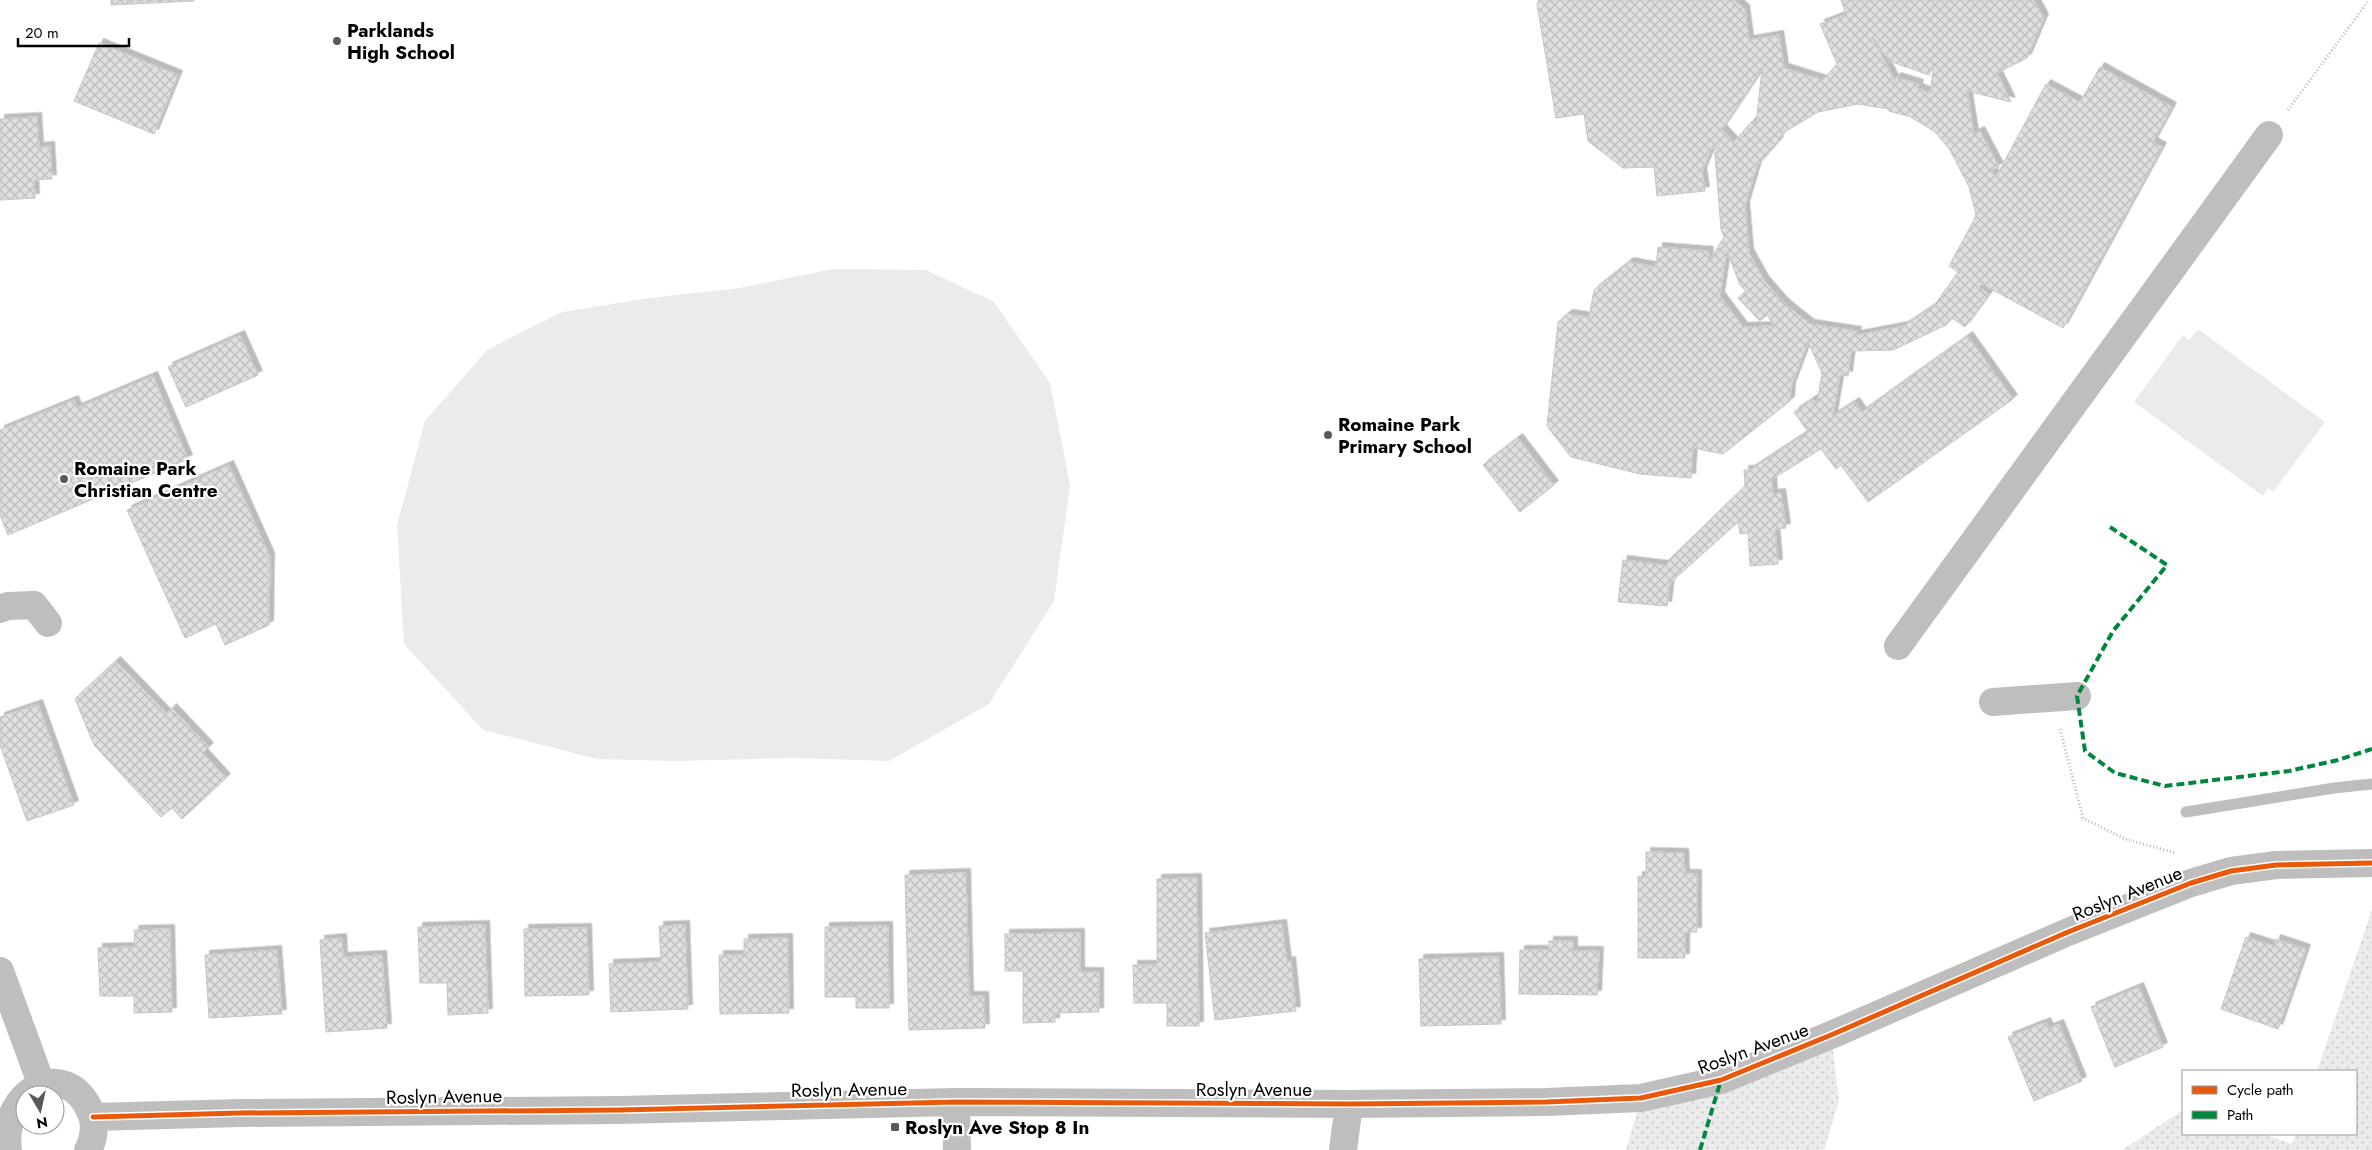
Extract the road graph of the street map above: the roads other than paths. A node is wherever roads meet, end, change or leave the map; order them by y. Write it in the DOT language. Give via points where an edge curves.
graph roads {
  1 [pos="2269,135"];
  2 [pos="0,609"];
  3 [pos="48,623"];
  4 [pos="1898,646"];
  5 [pos="2064,697"];
  6 [pos="1993,702"];
  7 [pos="2372,863"];
  8 [pos="0,971"];
  9 [pos="41,1083"];
  10 [pos="956,1102"];
  11 [pos="1349,1104"];
  12 [pos="93,1117"];
  13 [pos="4,1145"];
  14 [pos="88,1150"];
  15 [pos="957,1150"];
  16 [pos="1343,1150"];
  1 -- 4 [label="street"];
  2 -- 3 [label="street" via="34,605"];
  5 -- 6 [label="street"];
  7 -- 11 [label="street, Roslyn Avenue" via="2276,865 2231,871 2191,883 1721,1080 1641,1098"];
  8 -- 9 [label="street"];
  9 -- 12 [label="street" via="68,1087 79,1094"];
  9 -- 13 [label="street" via="14,1097 6,1110 2,1125"];
  10 -- 11 [label="street, Roslyn Avenue"];
  10 -- 12 [label="street, Roslyn Avenue"];
  10 -- 15 [label="street"];
  11 -- 16 [label="street"];
  12 -- 14 [label="street" via="94,1132"];
}
